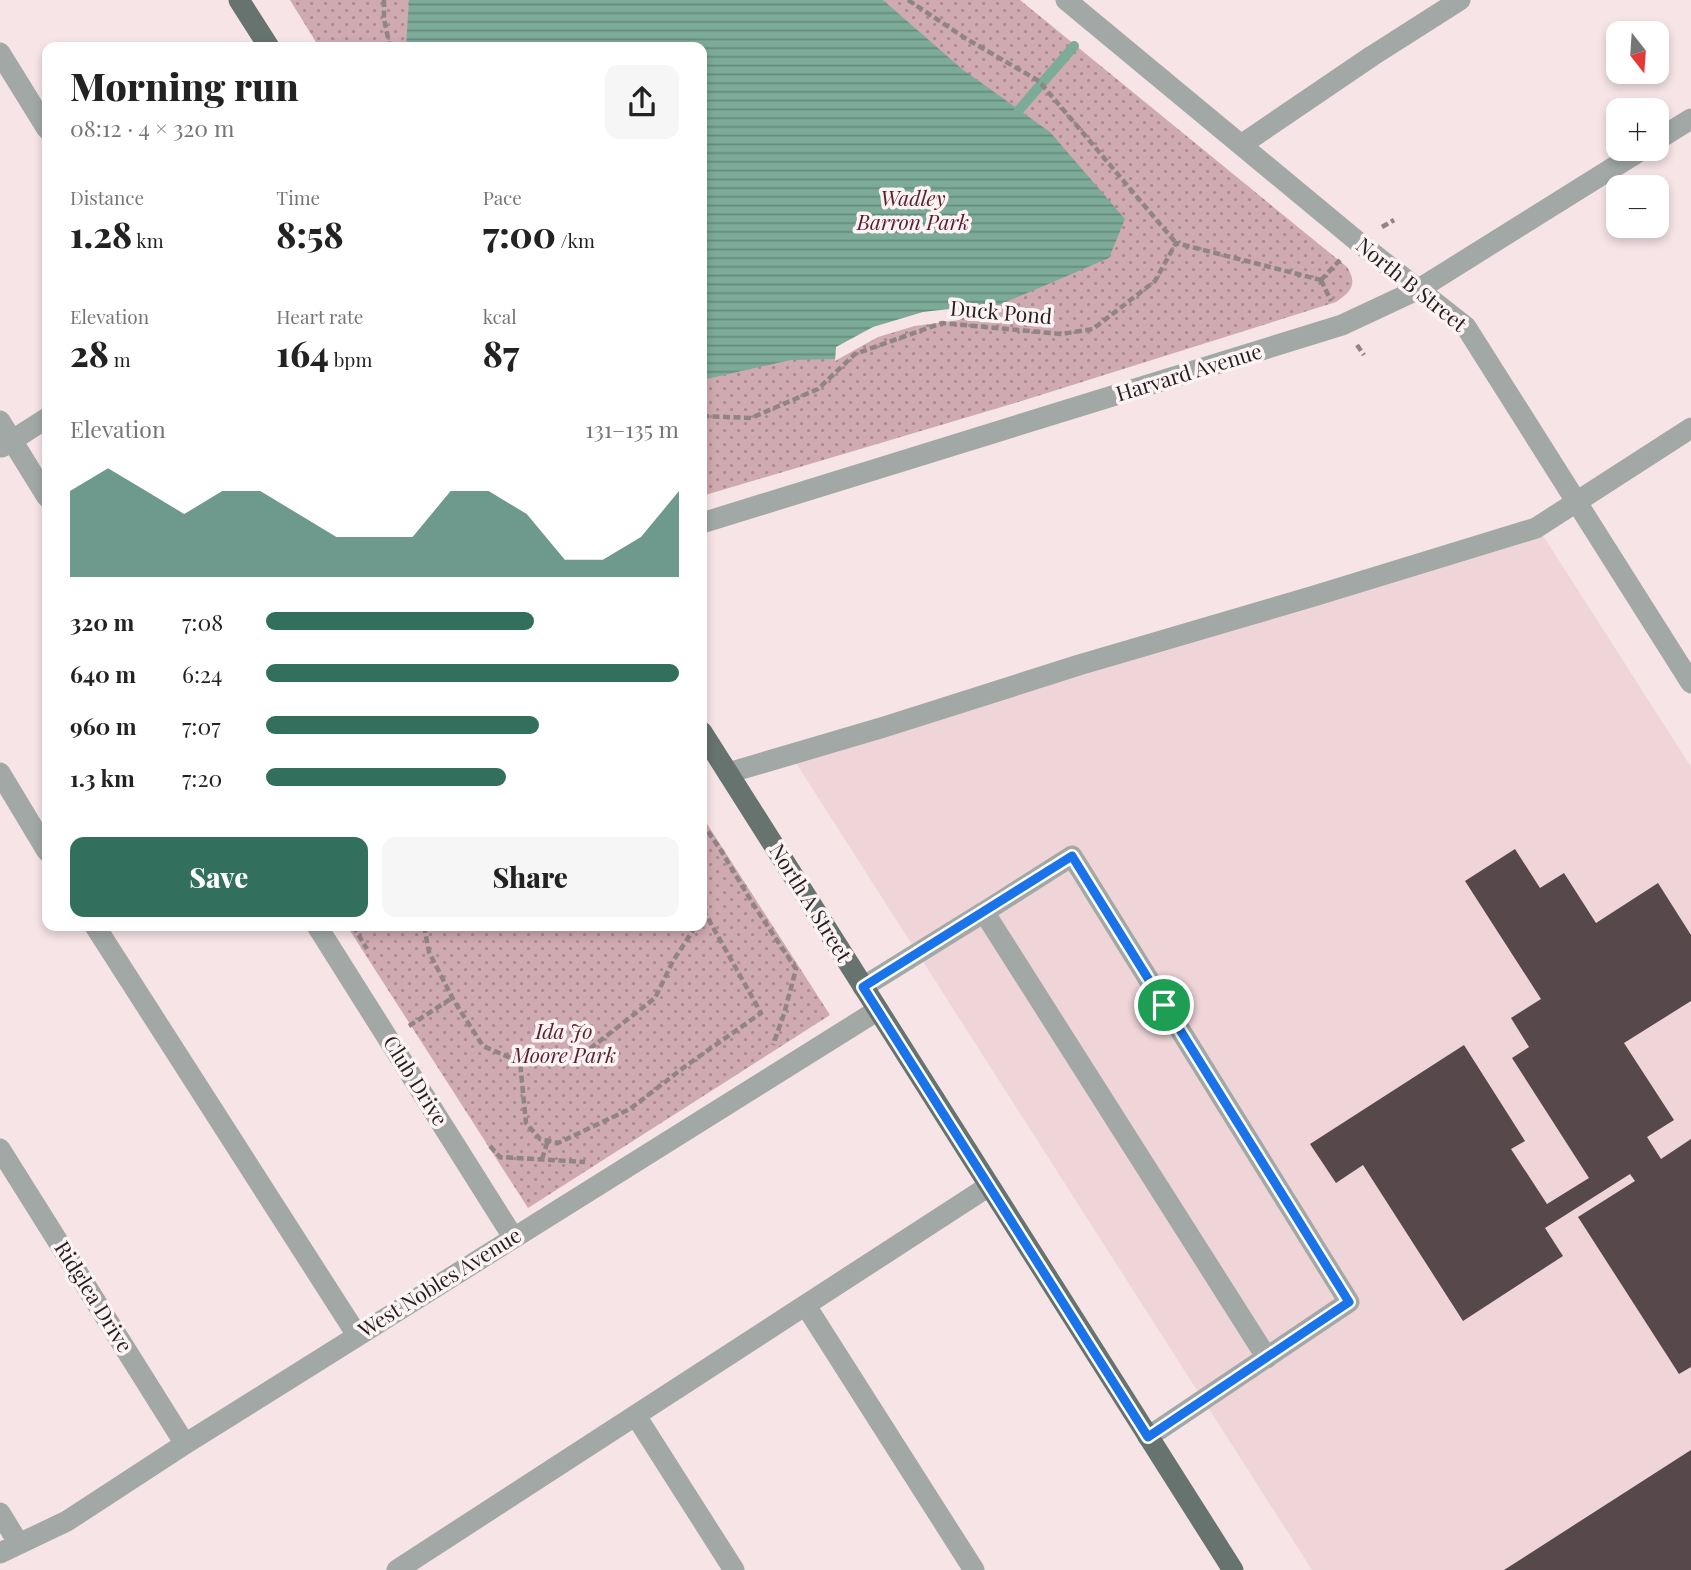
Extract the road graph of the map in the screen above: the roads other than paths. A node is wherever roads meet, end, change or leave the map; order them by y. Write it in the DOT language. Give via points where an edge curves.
graph roads {
  1 [pos="239,0"];
  2 [pos="1066,0"];
  3 [pos="1460,0"];
  4 [pos="266,42"];
  5 [pos="0,53"];
  6 [pos="1691,119"];
  7 [pos="42,121"];
  8 [pos="1669,133"];
  9 [pos="1241,145"];
  10 [pos="1624,161"];
  11 [pos="1419,289"];
  12 [pos="0,421"];
  13 [pos="42,421"];
  14 [pos="1691,428"];
  15 [pos="6,444"];
  16 [pos="42,490"];
  17 [pos="1577,502"];
  18 [pos="707,521"];
  19 [pos="1691,683"];
  20 [pos="707,740"];
  21 [pos="0,774"];
  22 [pos="728,774"];
  23 [pos="42,843"];
  24 [pos="984,912"];
  25 [pos="98,931"];
  26 [pos="320,931"];
  27 [pos="863,987"];
  28 [pos="878,1010"];
  29 [pos="0,1149"];
  30 [pos="989,1186"];
  31 [pos="513,1237"];
  32 [pos="806,1306"];
  33 [pos="357,1335"];
  34 [pos="1267,1357"];
  35 [pos="636,1416"];
  36 [pos="1148,1437"];
  37 [pos="185,1444"];
  38 [pos="0,1513"];
  39 [pos="10,1549"];
  40 [pos="427,1562"];
  41 [pos="397,1570"];
  42 [pos="734,1570"];
  43 [pos="974,1570"];
  44 [pos="1233,1570"];
  1 -- 4 [label="main road"];
  2 -- 9 [label="street, North B Street"];
  3 -- 9 [label="street"];
  5 -- 7 [label="street"];
  6 -- 8 [label="street"];
  9 -- 11 [label="street, North B Street"];
  10 -- 11 [label="street, Harvard Avenue"];
  11 -- 17 [label="street, North B Street" via="1466,327"];
  11 -- 18 [label="street, Harvard Avenue" via="1342,326"];
  12 -- 15 [label="street"];
  13 -- 15 [label="street"];
  14 -- 17 [label="street"];
  15 -- 16 [label="street"];
  17 -- 19 [label="street, North B Street"];
  17 -- 22 [label="street" via="1536,528"];
  20 -- 22 [label="main road, North A Street"];
  21 -- 23 [label="street"];
  22 -- 27 [label="main road, North A Street"];
  24 -- 27 [label="street"];
  24 -- 34 [label="street"];
  24 -- 34 [label="street" via="1072,856 1349,1302"];
  25 -- 33 [label="street"];
  26 -- 31 [label="street, Club Drive"];
  27 -- 28 [label="main road, North A Street"];
  28 -- 30 [label="main road, North A Street"];
  28 -- 31 [label="street, West Nobles Avenue"];
  29 -- 37 [label="street, Ridglea Drive"];
  30 -- 32 [label="street"];
  30 -- 36 [label="main road, North A Street"];
  31 -- 33 [label="street, West Nobles Avenue"];
  32 -- 35 [label="street"];
  32 -- 43 [label="street"];
  33 -- 37 [label="street, West Nobles Avenue"];
  34 -- 36 [label="street"];
  35 -- 40 [label="street"];
  35 -- 42 [label="street"];
  36 -- 44 [label="main road, North A Street"];
  37 -- 39 [label="street, West Nobles Avenue" via="67,1521"];
  38 -- 39 [label="street"];
  40 -- 41 [label="street"];
}
